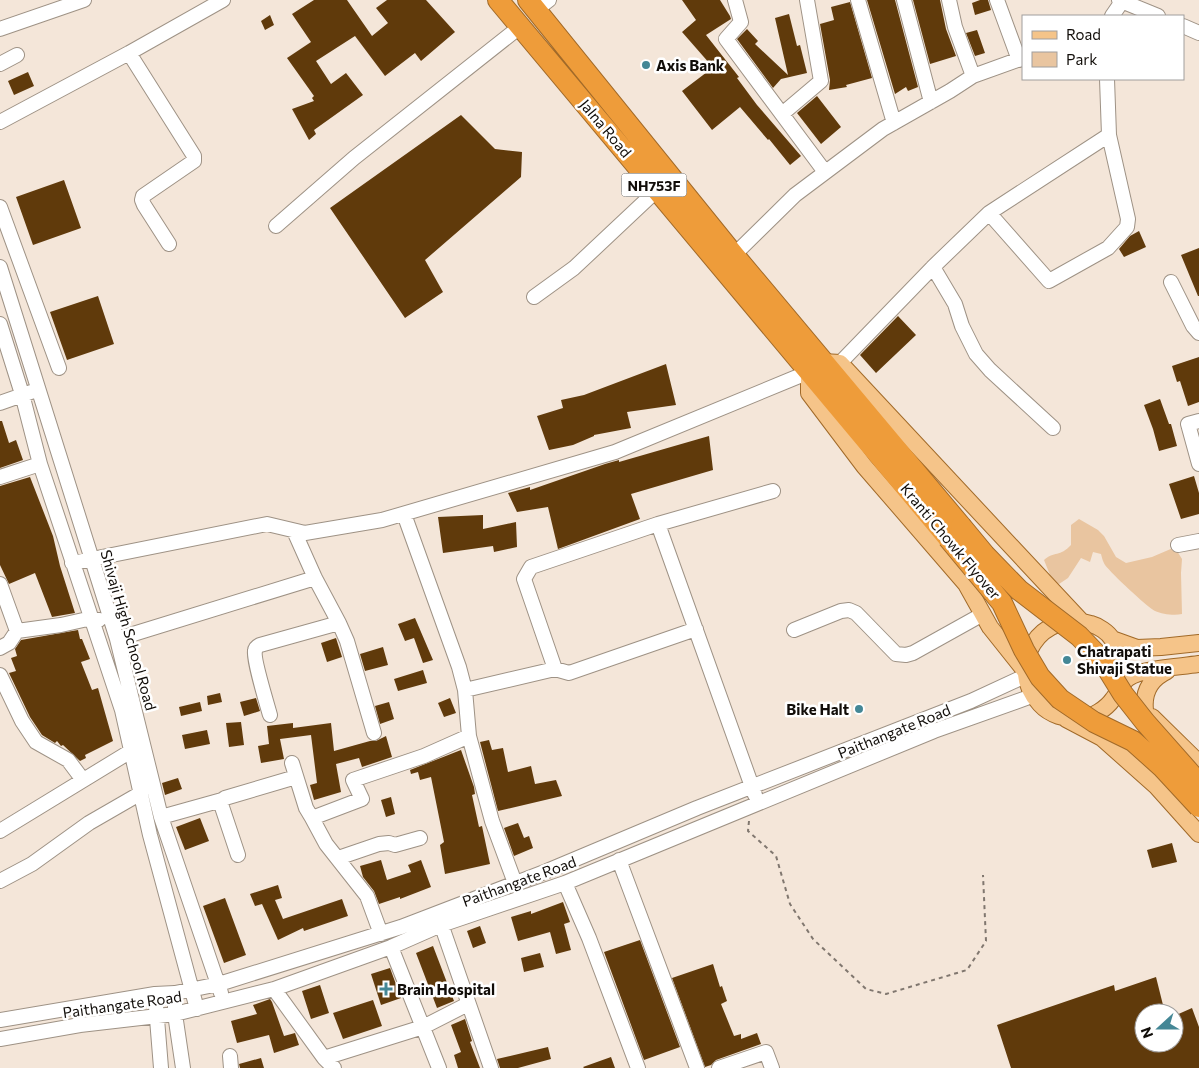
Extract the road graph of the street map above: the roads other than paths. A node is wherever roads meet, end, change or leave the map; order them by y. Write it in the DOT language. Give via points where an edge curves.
graph roads {
  1 [pos="84,0"];
  2 [pos="223,0"];
  3 [pos="498,0"];
  4 [pos="735,0"];
  5 [pos="807,0"];
  6 [pos="858,0"];
  7 [pos="904,0"];
  8 [pos="949,0"];
  9 [pos="997,0"];
  10 [pos="1121,1"];
  11 [pos="538,3"];
  12 [pos="1113,15"];
  13 [pos="1156,15"];
  14 [pos="520,26"];
  15 [pos="1184,26"];
  16 [pos="0,29"];
  17 [pos="1199,33"];
  18 [pos="129,53"];
  19 [pos="17,55"];
  20 [pos="1021,59"];
  21 [pos="0,64"];
  22 [pos="973,76"];
  23 [pos="1107,80"];
  24 [pos="931,102"];
  25 [pos="782,114"];
  26 [pos="0,122"];
  27 [pos="894,122"];
  28 [pos="1109,135"];
  29 [pos="825,172"];
  30 [pos="657,190"];
  31 [pos="0,207"];
  32 [pos="989,213"];
  33 [pos="276,226"];
  34 [pos="169,244"];
  35 [pos="734,255"];
  36 [pos="0,267"];
  37 [pos="933,267"];
  38 [pos="1171,282"];
  39 [pos="534,297"];
  40 [pos="0,324"];
  41 [pos="1199,333"];
  42 [pos="824,365"];
  43 [pos="59,368"];
  44 [pos="38,389"];
  45 [pos="22,394"];
  46 [pos="0,403"];
  47 [pos="1199,422"];
  48 [pos="1053,428"];
  49 [pos="40,464"];
  50 [pos="1199,464"];
  51 [pos="0,477"];
  52 [pos="773,491"];
  53 [pos="404,514"];
  54 [pos="658,524"];
  55 [pos="294,530"];
  56 [pos="954,532"];
  57 [pos="1199,541"];
  58 [pos="1178,545"];
  59 [pos="92,558"];
  60 [pos="72,563"];
  61 [pos="315,578"];
  62 [pos="0,584"];
  63 [pos="983,614"];
  64 [pos="92,618"];
  65 [pos="1080,620"];
  66 [pos="112,623"];
  67 [pos="339,623"];
  68 [pos="696,629"];
  69 [pos="794,630"];
  70 [pos="17,631"];
  71 [pos="117,639"];
  72 [pos="1112,639"];
  73 [pos="1199,642"];
  74 [pos="0,648"];
  75 [pos="1199,664"];
  76 [pos="1173,668"];
  77 [pos="555,669"];
  78 [pos="1025,674"];
  79 [pos="0,675"];
  80 [pos="1120,685"];
  81 [pos="465,690"];
  82 [pos="1032,696"];
  83 [pos="1144,710"];
  84 [pos="270,715"];
  85 [pos="1063,718"];
  86 [pos="374,733"];
  87 [pos="469,736"];
  88 [pos="131,751"];
  89 [pos="292,763"];
  90 [pos="1199,763"];
  91 [pos="296,777"];
  92 [pos="83,780"];
  93 [pos="1199,783"];
  94 [pos="752,787"];
  95 [pos="141,793"];
  96 [pos="222,800"];
  97 [pos="754,805"];
  98 [pos="1199,807"];
  99 [pos="161,817"];
  100 [pos="312,818"];
  101 [pos="0,831"];
  102 [pos="1199,834"];
  103 [pos="420,838"];
  104 [pos="238,855"];
  105 [pos="338,858"];
  106 [pos="619,860"];
  107 [pos="0,881"];
  108 [pos="515,883"];
  109 [pos="565,883"];
  110 [pos="439,919"];
  111 [pos="381,934"];
  112 [pos="391,946"];
  113 [pos="219,984"];
  114 [pos="192,989"];
  115 [pos="274,989"];
  116 [pos="175,993"];
  117 [pos="155,994"];
  118 [pos="224,1003"];
  119 [pos="468,1004"];
  120 [pos="197,1009"];
  121 [pos="175,1014"];
  122 [pos="157,1018"];
  123 [pos="0,1020"];
  124 [pos="423,1026"];
  125 [pos="0,1039"];
  126 [pos="324,1058"];
  127 [pos="160,1068"];
  128 [pos="183,1068"];
  129 [pos="334,1068"];
  130 [pos="439,1068"];
  131 [pos="491,1068"];
  132 [pos="638,1068"];
  133 [pos="698,1068"];
  134 [pos="719,1068"];
  135 [pos="772,1068"];
  1 -- 16 [label="street"];
  2 -- 18 [label="street"];
  3 -- 14 [label="highway, Jalna Road / NH753F"];
  4 -- 25 [label="street" via="741,22 726,39"];
  5 -- 25 [label="street" via="821,81"];
  6 -- 27 [label="street"];
  7 -- 24 [label="street"];
  8 -- 22 [label="street"];
  9 -- 20 [label="street"];
  10 -- 12 [label="street"];
  10 -- 13 [label="street"];
  11 -- 35 [label="highway, Jalna Road / NH753F"];
  14 -- 30 [label="highway, Jalna Road / NH753F"];
  14 -- 33 [label="street" via="354,158"];
  15 -- 17 [label="street"];
  18 -- 26 [label="street"];
  18 -- 34 [label="street" via="194,156 194,161 142,200"];
  19 -- 21 [label="street"];
  20 -- 22 [label="street"];
  22 -- 24 [label="street"];
  23 -- 28 [label="street"];
  24 -- 27 [label="street"];
  25 -- 29 [label="street"];
  27 -- 29 [label="street"];
  28 -- 32 [label="street"];
  28 -- 32 [label="street" via="1128,219 1127,227 1108,248 1049,281"];
  29 -- 35 [label="street" via="795,195"];
  30 -- 39 [label="street" via="574,268"];
  30 -- 42 [label="highway, Jalna Road / NH753F"];
  31 -- 43 [label="street"];
  32 -- 37 [label="street"];
  35 -- 42 [label="highway, Jalna Road / NH753F"];
  36 -- 44 [label="street, Shivaji High School Road"];
  37 -- 42 [label="street"];
  37 -- 48 [label="street" via="955,304 976,354"];
  38 -- 41 [label="street"];
  40 -- 45 [label="street, Shivaji High School Road"];
  42 -- 53 [label="street" via="615,452"];
  42 -- 56 [label="highway, Kranti Chowk Flyover / NH753F"];
  42 -- 63 [label="main road" via="809,393 864,466 966,584"];
  42 -- 65 [label="main road"];
  44 -- 45 [label="street"];
  44 -- 59 [label="street, Shivaji High School Road"];
  45 -- 46 [label="street"];
  45 -- 49 [label="street, Shivaji High School Road"];
  47 -- 50 [label="street" via="1188,424"];
  49 -- 51 [label="street"];
  49 -- 60 [label="street, Shivaji High School Road"];
  52 -- 54 [label="street"];
  53 -- 55 [label="street" via="305,533"];
  53 -- 81 [label="street"];
  54 -- 68 [label="street"];
  54 -- 77 [label="street" via="531,567 526,573 524,579"];
  55 -- 59 [label="street" via="267,524"];
  55 -- 61 [label="street"];
  56 -- 93 [label="highway, Kranti Chowk Flyover / NH753F, bridge" via="985,555 1019,590 1079,636 1102,660 1127,700"];
  56 -- 98 [label="highway, Kranti Chowk Flyover / NH753F, bridge" via="1002,603 1040,677 1060,699 1094,722 1133,741"];
  57 -- 58 [label="street"];
  59 -- 60 [label="street"];
  59 -- 66 [label="street, Shivaji High School Road"];
  60 -- 64 [label="street, Shivaji High School Road"];
  61 -- 67 [label="street"];
  61 -- 71 [label="street"];
  62 -- 70 [label="street"];
  63 -- 69 [label="street" via="906,655 896,654 849,610"];
  63 -- 78 [label="main road"];
  64 -- 66 [label="street"];
  64 -- 70 [label="street"];
  64 -- 88 [label="street, Shivaji High School Road" via="122,710"];
  65 -- 72 [label="main road" via="1098,626"];
  65 -- 78 [label="main road" via="1062,621 1046,629 1033,642 1026,658"];
  66 -- 71 [label="street, Shivaji High School Road"];
  67 -- 84 [label="street" via="256,647 257,665"];
  67 -- 86 [label="street"];
  68 -- 77 [label="street" via="570,674"];
  68 -- 94 [label="street"];
  70 -- 74 [label="street" via="9,643"];
  71 -- 99 [label="street, Shivaji High School Road"];
  72 -- 73 [label="main road" via="1137,648"];
  72 -- 80 [label="main road" via="1119,657"];
  75 -- 76 [label="main road"];
  76 -- 80 [label="main road" via="1130,677"];
  76 -- 83 [label="main road" via="1152,681 1146,692"];
  77 -- 81 [label="street"];
  78 -- 82 [label="main road"];
  78 -- 94 [label="street, Paithangate Road" via="971,701"];
  79 -- 92 [label="street" via="36,742 68,760"];
  80 -- 83 [label="main road"];
  80 -- 85 [label="main road" via="1113,700 1099,712 1081,718"];
  81 -- 87 [label="street"];
  82 -- 85 [label="main road" via="1045,710"];
  82 -- 97 [label="street, Paithangate Road" via="934,731"];
  83 -- 90 [label="main road"];
  85 -- 102 [label="main road" via="1102,738 1156,786"];
  87 -- 100 [label="street" via="424,756 353,780 362,799"];
  87 -- 108 [label="street" via="492,821"];
  88 -- 92 [label="street"];
  88 -- 95 [label="street, Shivaji High School Road"];
  89 -- 91 [label="street"];
  91 -- 96 [label="street"];
  91 -- 100 [label="street"];
  92 -- 101 [label="street"];
  94 -- 97 [label="street"];
  94 -- 108 [label="street, Paithangate Road"];
  95 -- 107 [label="street" via="89,823 32,864"];
  95 -- 114 [label="street, Shivaji High School Road"];
  96 -- 99 [label="street"];
  96 -- 104 [label="street"];
  97 -- 106 [label="street, Paithangate Road"];
  99 -- 113 [label="street, Shivaji High School Road"];
  100 -- 105 [label="street"];
  103 -- 105 [label="street" via="393,845 379,844"];
  105 -- 111 [label="street" via="367,896"];
  106 -- 109 [label="street, Paithangate Road"];
  106 -- 133 [label="street"];
  108 -- 110 [label="street, Paithangate Road"];
  109 -- 110 [label="street, Paithangate Road"];
  109 -- 132 [label="street"];
  110 -- 111 [label="street, Paithangate Road"];
  110 -- 112 [label="street, Paithangate Road"];
  110 -- 119 [label="street"];
  111 -- 113 [label="street, Paithangate Road"];
  112 -- 115 [label="street, Paithangate Road"];
  112 -- 124 [label="street"];
  113 -- 114 [label="street, Paithangate Road"];
  113 -- 118 [label="street, Shivaji High School Road"];
  114 -- 116 [label="street, Paithangate Road"];
  114 -- 120 [label="street, Shivaji High School Road"];
  115 -- 118 [label="street, Paithangate Road"];
  115 -- 126 [label="street"];
  116 -- 117 [label="street, Paithangate Road"];
  116 -- 121 [label="street"];
  117 -- 122 [label="street"];
  117 -- 123 [label="street, Paithangate Road"];
  118 -- 120 [label="street, Paithangate Road"];
  119 -- 124 [label="street"];
  119 -- 131 [label="street"];
  120 -- 121 [label="street, Paithangate Road"];
  121 -- 122 [label="street, Paithangate Road"];
  121 -- 128 [label="street"];
  122 -- 125 [label="street, Paithangate Road" via="80,1025"];
  122 -- 127 [label="street"];
  124 -- 126 [label="street"];
  124 -- 130 [label="street"];
  126 -- 129 [label="street"];
  134 -- 135 [label="street" via="766,1052"];
}
